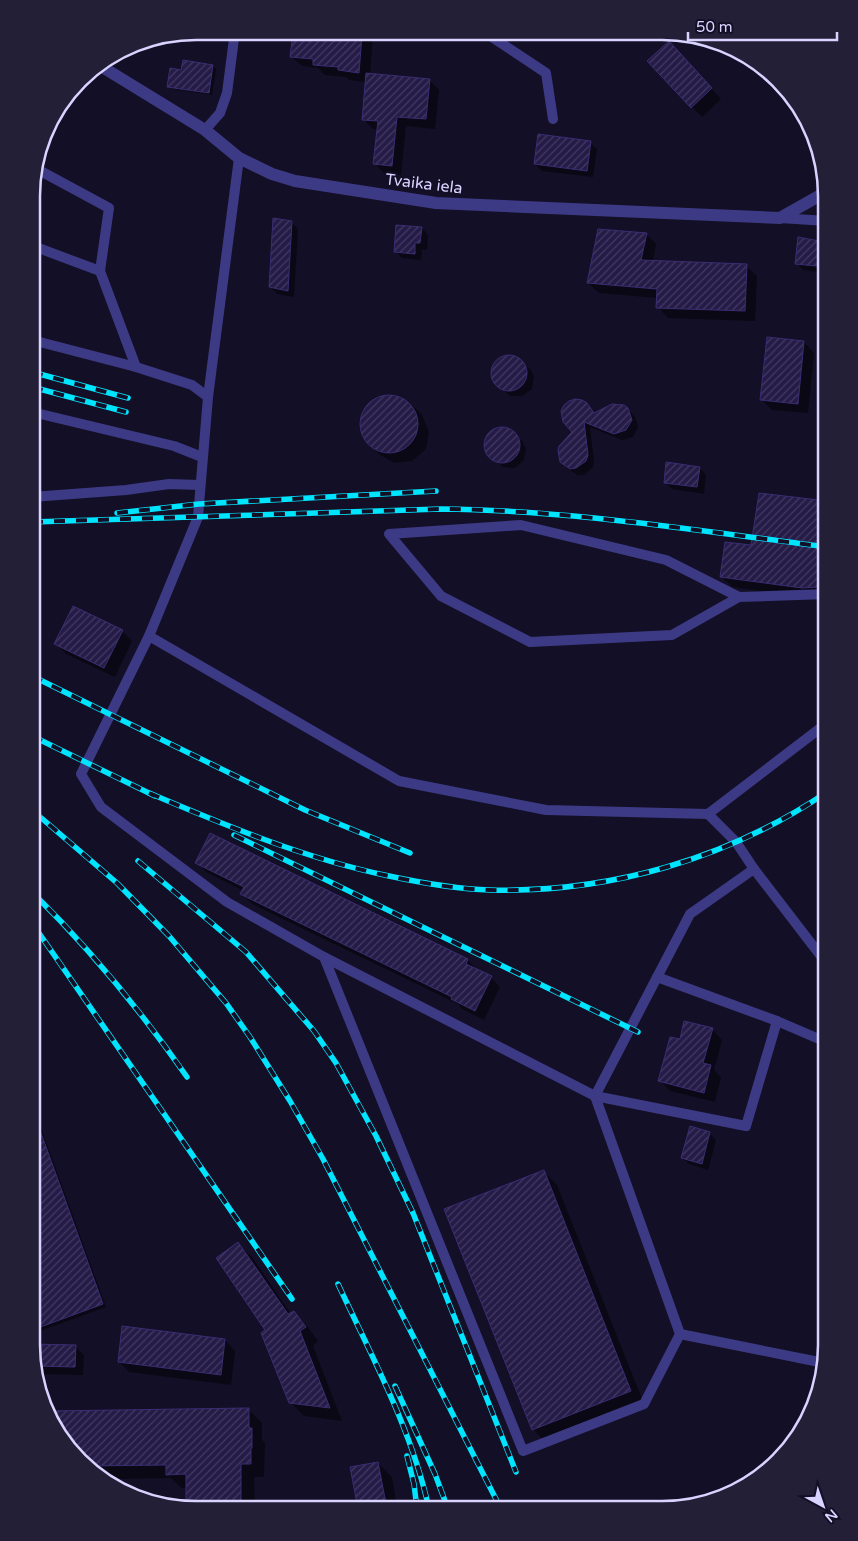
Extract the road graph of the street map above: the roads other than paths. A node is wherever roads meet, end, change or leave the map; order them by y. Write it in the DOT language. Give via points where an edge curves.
graph roads {
  1 [pos="234,40"];
  2 [pos="496,40"];
  3 [pos="106,69"];
  4 [pos="552,119"];
  5 [pos="205,130"];
  6 [pos="239,158"];
  7 [pos="42,172"];
  8 [pos="818,197"];
  9 [pos="780,218"];
  10 [pos="818,220"];
  11 [pos="40,249"];
  12 [pos="100,272"];
  13 [pos="40,342"];
  14 [pos="136,366"];
  15 [pos="208,396"];
  16 [pos="40,414"];
  17 [pos="202,457"];
  18 [pos="200,485"];
  19 [pos="40,496"];
  20 [pos="818,594"];
  21 [pos="739,597"];
  22 [pos="149,636"];
  23 [pos="818,730"];
  24 [pos="708,814"];
  25 [pos="754,869"];
  26 [pos="818,953"];
  27 [pos="324,957"];
  28 [pos="658,977"];
  29 [pos="777,1021"];
  30 [pos="818,1039"];
  31 [pos="595,1096"];
  32 [pos="680,1334"];
  33 [pos="817,1362"];
  1 -- 5 [label="lane" via="227,93 220,112"];
  2 -- 4 [label="lane" via="546,73"];
  3 -- 5 [label="street, Tvaika iela"];
  5 -- 6 [label="street, Tvaika iela"];
  6 -- 9 [label="street, Tvaika iela" via="295,181 436,203"];
  6 -- 15 [label="lane"];
  7 -- 12 [label="lane" via="109,208"];
  8 -- 9 [label="street"];
  9 -- 10 [label="lane"];
  11 -- 12 [label="lane"];
  12 -- 14 [label="lane"];
  13 -- 14 [label="lane"];
  14 -- 15 [label="lane" via="192,385"];
  15 -- 17 [label="lane"];
  16 -- 17 [label="lane" via="174,446"];
  17 -- 18 [label="lane"];
  18 -- 19 [label="lane" via="169,484"];
  18 -- 22 [label="lane" via="198,517"];
  20 -- 21 [label="lane"];
  21 -- 21 [label="lane" via="672,635 530,642 441,596 389,534 521,525 666,560"];
  22 -- 24 [label="lane" via="398,781 546,810"];
  22 -- 27 [label="lane" via="81,774 101,807 227,902"];
  23 -- 24 [label="lane"];
  24 -- 25 [label="lane" via="736,842"];
  25 -- 26 [label="lane"];
  25 -- 28 [label="lane" via="690,914"];
  27 -- 31 [label="lane"];
  27 -- 32 [label="lane" via="523,1451 644,1404"];
  28 -- 29 [label="lane"];
  28 -- 31 [label="lane"];
  29 -- 30 [label="lane"];
  29 -- 31 [label="lane" via="746,1126"];
  31 -- 32 [label="lane"];
  32 -- 33 [label="lane"];
}
